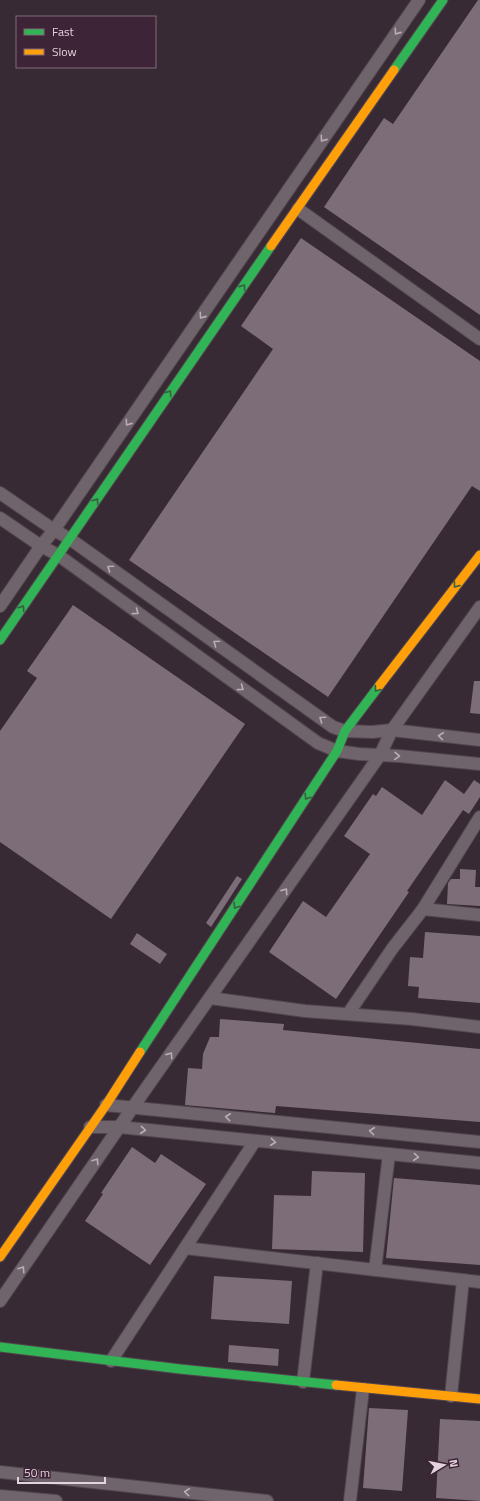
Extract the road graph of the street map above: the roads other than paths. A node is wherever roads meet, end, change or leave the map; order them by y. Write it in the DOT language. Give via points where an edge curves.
graph roads {
  1 [pos="419,0"];
  2 [pos="443,0"];
  3 [pos="298,209"];
  4 [pos="480,339"];
  5 [pos="0,493"];
  6 [pos="0,518"];
  7 [pos="54,530"];
  8 [pos="70,540"];
  9 [pos="41,546"];
  10 [pos="480,554"];
  11 [pos="58,555"];
  12 [pos="0,606"];
  13 [pos="479,611"];
  14 [pos="0,640"];
  15 [pos="392,730"];
  16 [pos="345,731"];
  17 [pos="480,740"];
  18 [pos="337,751"];
  19 [pos="380,755"];
  20 [pos="480,764"];
  21 [pos="480,818"];
  22 [pos="423,909"];
  23 [pos="480,915"];
  24 [pos="210,998"];
  25 [pos="348,1014"];
  26 [pos="480,1026"];
  27 [pos="106,1105"];
  28 [pos="133,1107"];
  29 [pos="90,1127"];
  30 [pos="119,1127"];
  31 [pos="255,1141"];
  32 [pos="480,1142"];
  33 [pos="389,1154"];
  34 [pos="480,1163"];
  35 [pos="185,1248"];
  36 [pos="0,1257"];
  37 [pos="317,1263"];
  38 [pos="375,1270"];
  39 [pos="463,1280"];
  40 [pos="480,1282"];
  41 [pos="0,1301"];
  42 [pos="0,1348"];
  43 [pos="111,1361"];
  44 [pos="304,1382"];
  45 [pos="363,1389"];
  46 [pos="452,1396"];
  47 [pos="480,1399"];
  48 [pos="0,1472"];
  49 [pos="0,1496"];
  50 [pos="56,1501"];
  51 [pos="268,1501"];
  52 [pos="350,1501"];
  1 -- 7 [label="street, one-way"];
  2 -- 3 [label="street"];
  3 -- 4 [label="street"];
  8 -- 3 [label="street, one-way"];
  5 -- 7 [label="street"];
  6 -- 9 [label="street"];
  7 -- 8 [label="street"];
  7 -- 9 [label="street"];
  8 -- 11 [label="street"];
  16 -- 8 [label="street, one-way" via="333,727"];
  9 -- 11 [label="street"];
  9 -- 12 [label="street"];
  10 -- 16 [label="street, one-way"];
  14 -- 11 [label="street, one-way"];
  11 -- 18 [label="street, one-way" via="318,743"];
  13 -- 15 [label="street"];
  15 -- 16 [label="street"];
  17 -- 15 [label="street, one-way"];
  15 -- 19 [label="street"];
  16 -- 18 [label="street"];
  18 -- 19 [label="street"];
  18 -- 27 [label="street, one-way"];
  19 -- 20 [label="street, one-way"];
  24 -- 19 [label="street, one-way"];
  21 -- 22 [label="street"];
  22 -- 23 [label="street"];
  22 -- 25 [label="street"];
  24 -- 25 [label="street"];
  28 -- 24 [label="street, one-way"];
  25 -- 26 [label="street"];
  27 -- 28 [label="street"];
  27 -- 29 [label="street"];
  28 -- 30 [label="street"];
  32 -- 28 [label="street, one-way"];
  29 -- 30 [label="street"];
  29 -- 36 [label="street"];
  30 -- 31 [label="street, one-way"];
  41 -- 30 [label="street, one-way"];
  31 -- 33 [label="street, one-way"];
  31 -- 35 [label="street"];
  33 -- 34 [label="street, one-way"];
  33 -- 38 [label="street"];
  35 -- 37 [label="street"];
  35 -- 43 [label="street"];
  37 -- 38 [label="street"];
  37 -- 44 [label="street"];
  38 -- 39 [label="street"];
  39 -- 40 [label="street"];
  39 -- 46 [label="street"];
  42 -- 43 [label="street"];
  43 -- 44 [label="street"];
  44 -- 45 [label="street"];
  45 -- 46 [label="street"];
  45 -- 52 [label="street"];
  46 -- 47 [label="street"];
  51 -- 48 [label="street, one-way"];
  49 -- 50 [label="street"];
}
